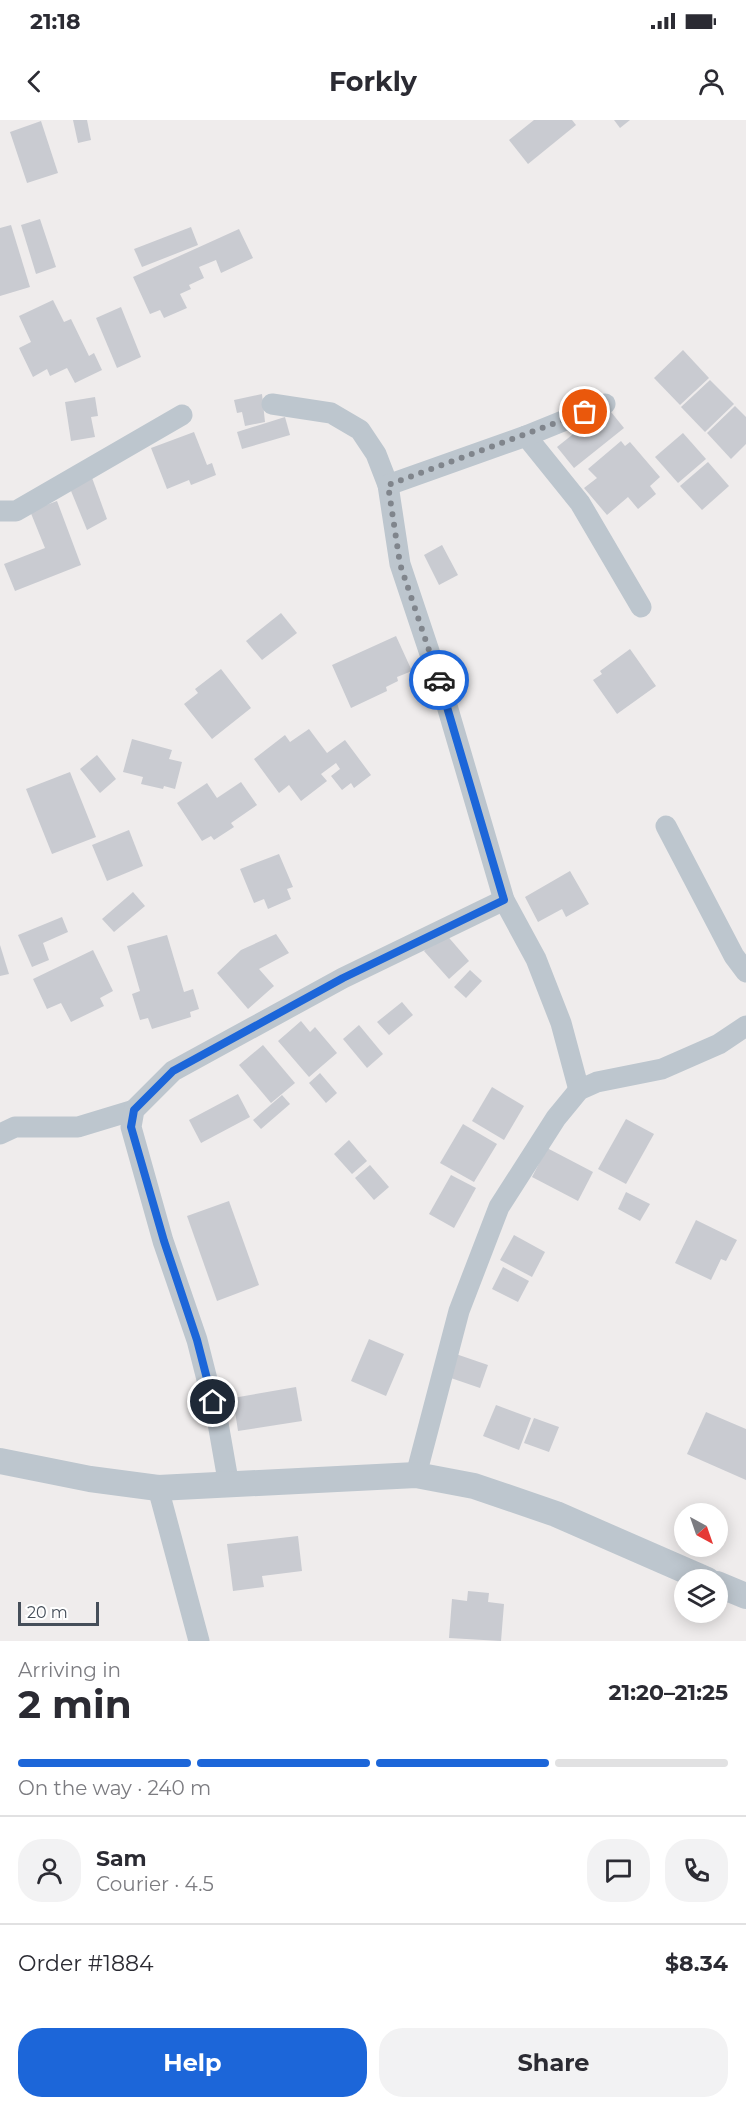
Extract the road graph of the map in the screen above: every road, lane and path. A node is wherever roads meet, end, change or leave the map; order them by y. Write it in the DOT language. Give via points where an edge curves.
graph roads {
  1 [pos="272,404"];
  2 [pos="605,404"];
  3 [pos="182,415"];
  4 [pos="526,436"];
  5 [pos="388,485"];
  6 [pos="0,511"];
  7 [pos="641,607"];
  8 [pos="666,826"];
  9 [pos="504,900"];
  10 [pos="746,972"];
  11 [pos="746,1026"];
  12 [pos="579,1090"];
  13 [pos="134,1110"];
  14 [pos="0,1134"];
  15 [pos="0,1461"];
  16 [pos="416,1475"];
  17 [pos="229,1486"];
  18 [pos="158,1488"];
  19 [pos="682,1569"];
  20 [pos="728,1589"];
  21 [pos="746,1596"];
  22 [pos="199,1641"];
  1 -- 5 [label="street" via="331,413 360,430 376,454"];
  2 -- 4 [label="street"];
  3 -- 6 [label="street" via="16,511"];
  4 -- 5 [label="street"];
  4 -- 7 [label="street" via="580,503"];
  5 -- 9 [label="street" via="400,564 445,699"];
  8 -- 10 [label="street"];
  9 -- 12 [label="street" via="536,959 561,1023"];
  9 -- 13 [label="street" via="343,978 173,1071"];
  11 -- 12 [label="street" via="719,1044 662,1069 597,1082"];
  12 -- 16 [label="street" via="556,1118 499,1206 459,1311"];
  13 -- 14 [label="street" via="78,1127 15,1127"];
  13 -- 17 [label="street" via="131,1127 197,1340"];
  15 -- 18 [label="street"];
  16 -- 17 [label="street"];
  16 -- 19 [label="street" via="474,1486 556,1514"];
  17 -- 18 [label="street"];
  18 -- 22 [label="street"];
  20 -- 21 [label="street"];
}
